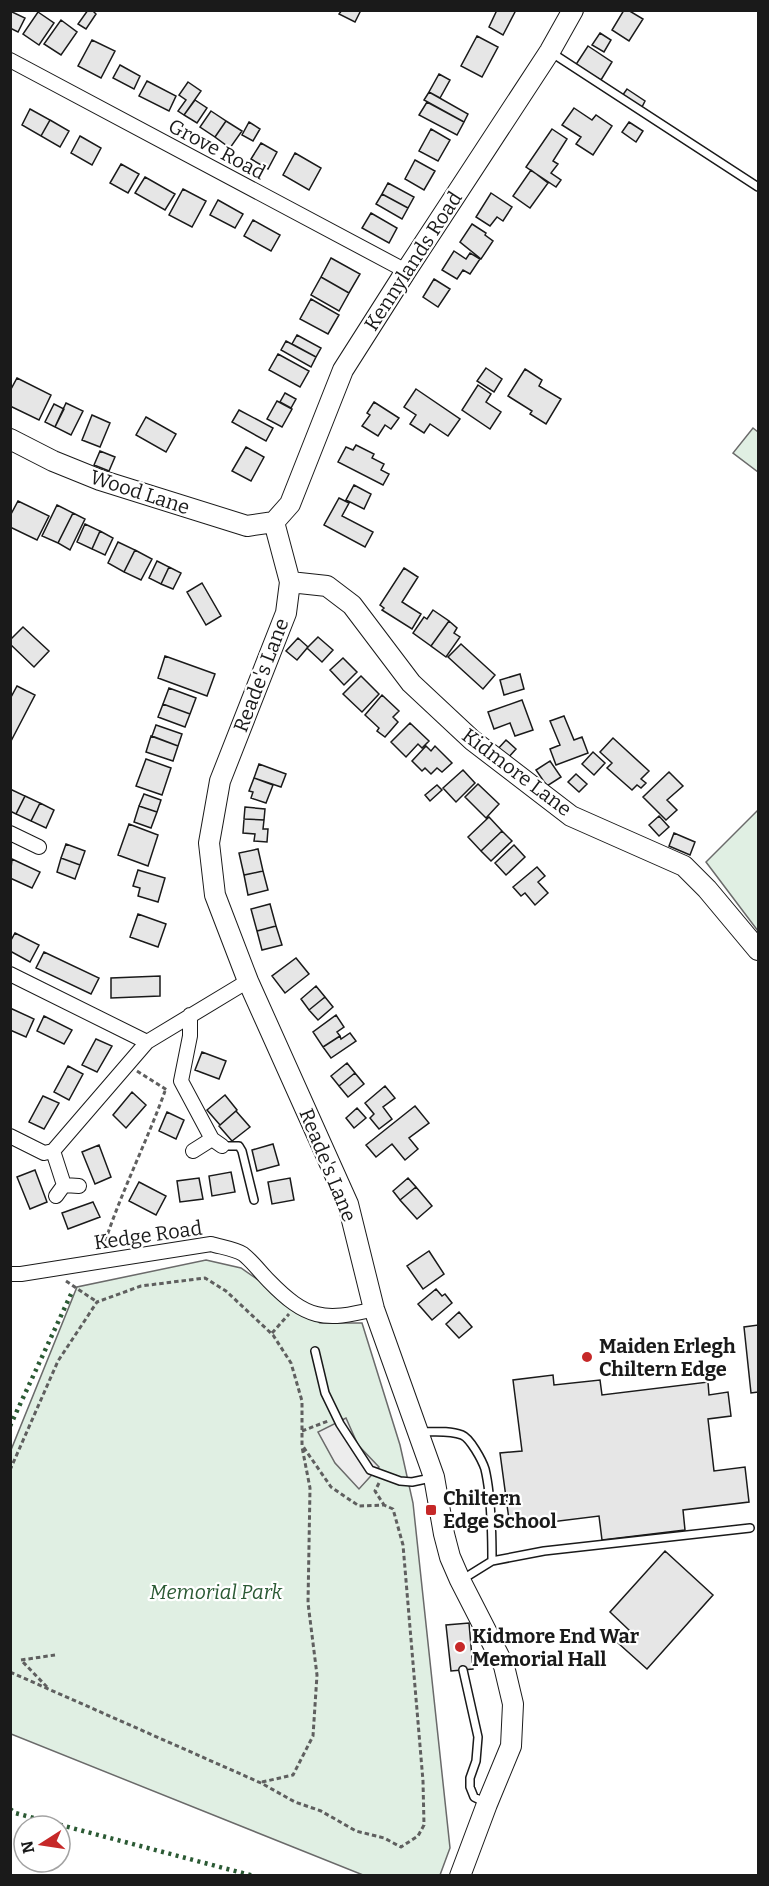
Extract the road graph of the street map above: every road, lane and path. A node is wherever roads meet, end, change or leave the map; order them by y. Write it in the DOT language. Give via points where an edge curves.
graph roads {
  1 [pos="573,10"];
  2 [pos="549,51"];
  3 [pos="10,60"];
  4 [pos="759,187"];
  5 [pos="406,271"];
  6 [pos="10,439"];
  7 [pos="274,522"];
  8 [pos="290,582"];
  9 [pos="10,833"];
  10 [pos="39,847"];
  11 [pos="759,950"];
  12 [pos="10,975"];
  13 [pos="248,981"];
  14 [pos="190,1015"];
  15 [pos="147,1042"];
  16 [pos="127,1064"];
  17 [pos="181,1081"];
  18 [pos="165,1090"];
  19 [pos="10,1136"];
  20 [pos="217,1142"];
  21 [pos="53,1151"];
  22 [pos="193,1151"];
  23 [pos="79,1186"];
  24 [pos="254,1200"];
  25 [pos="98,1262"];
  26 [pos="56,1269"];
  27 [pos="10,1274"];
  28 [pos="97,1302"];
  29 [pos="297,1305"];
  30 [pos="374,1309"];
  31 [pos="272,1333"];
  32 [pos="315,1351"];
  33 [pos="337,1417"];
  34 [pos="302,1431"];
  35 [pos="418,1432"];
  36 [pos="302,1445"];
  37 [pos="10,1470"];
  38 [pos="382,1475"];
  39 [pos="434,1477"];
  40 [pos="384,1505"];
  41 [pos="750,1528"];
  42 [pos="492,1561"];
  43 [pos="460,1580"];
  44 [pos="55,1655"];
  45 [pos="463,1670"];
  46 [pos="10,1672"];
  47 [pos="49,1689"];
  48 [pos="261,1782"];
  49 [pos="487,1803"];
  50 [pos="460,1875"];
  1 -- 2 [label="street, Kennylands Road"];
  2 -- 4 [label="lane"];
  2 -- 5 [label="street, Kennylands Road"];
  3 -- 5 [label="street, Grove Road"];
  5 -- 7 [label="street, Kennylands Road" via="343,370 290,504"];
  6 -- 7 [label="street, Wood Lane" via="100,480 246,526"];
  7 -- 8 [label="street, Reade's Lane"];
  8 -- 11 [label="street, Kidmore Lane" via="327,586 352,605 411,683 472,740 571,816 684,866"];
  8 -- 13 [label="street, Reade's Lane" via="286,613 220,781 209,843 215,895"];
  9 -- 10 [label="street"];
  12 -- 15 [label="street"];
  13 -- 14 [label="street"];
  13 -- 30 [label="street, Reade's Lane" via="348,1204"];
  14 -- 15 [label="street"];
  14 -- 17 [label="street"];
  15 -- 16 [label="street"];
  16 -- 18 [label="path"];
  16 -- 21 [label="street"];
  17 -- 18 [label="path"];
  17 -- 20 [label="street"];
  18 -- 25 [label="path"];
  19 -- 21 [label="street" via="44,1153"];
  20 -- 22 [label="street"];
  20 -- 24 [label="lane" via="239,1146"];
  21 -- 23 [label="street" via="60,1191"];
  25 -- 26 [label="street, Kedge Road"];
  25 -- 29 [label="street, Kedge Road" via="212,1244 242,1254"];
  26 -- 27 [label="street, Kedge Road"];
  26 -- 28 [label="path" via="56,1274"];
  28 -- 31 [label="path" via="141,1286 205,1278"];
  28 -- 37 [label="path" via="58,1361"];
  29 -- 30 [label="street, Kedge Road" via="328,1317"];
  29 -- 31 [label="path"];
  30 -- 35 [label="street, Reade's Lane"];
  31 -- 34 [label="path" via="291,1364 302,1401"];
  32 -- 33 [label="lane" via="325,1393"];
  33 -- 34 [label="path"];
  33 -- 38 [label="lane" via="370,1470"];
  34 -- 36 [label="path"];
  35 -- 39 [label="street, Reade's Lane"];
  35 -- 42 [label="lane" via="463,1435 475,1449 485,1467"];
  36 -- 40 [label="path" via="331,1487 360,1506"];
  36 -- 48 [label="path" via="310,1488 308,1603 317,1675 313,1736 293,1775"];
  38 -- 39 [label="lane" via="412,1482"];
  38 -- 40 [label="path" via="375,1491"];
  39 -- 43 [label="street, Reade's Lane" via="444,1534"];
  40 -- 48 [label="path" via="393,1509 403,1545 424,1825 418,1836 401,1847 356,1831"];
  41 -- 42 [label="lane" via="544,1551"];
  42 -- 43 [label="lane"];
  43 -- 49 [label="street, Reade's Lane" via="504,1666 513,1704 511,1746"];
  44 -- 47 [label="path" via="21,1660"];
  45 -- 49 [label="lane" via="477,1737 470,1787 474,1797"];
  46 -- 47 [label="path"];
  47 -- 48 [label="path"];
  49 -- 50 [label="street, Reade's Lane"];
}
